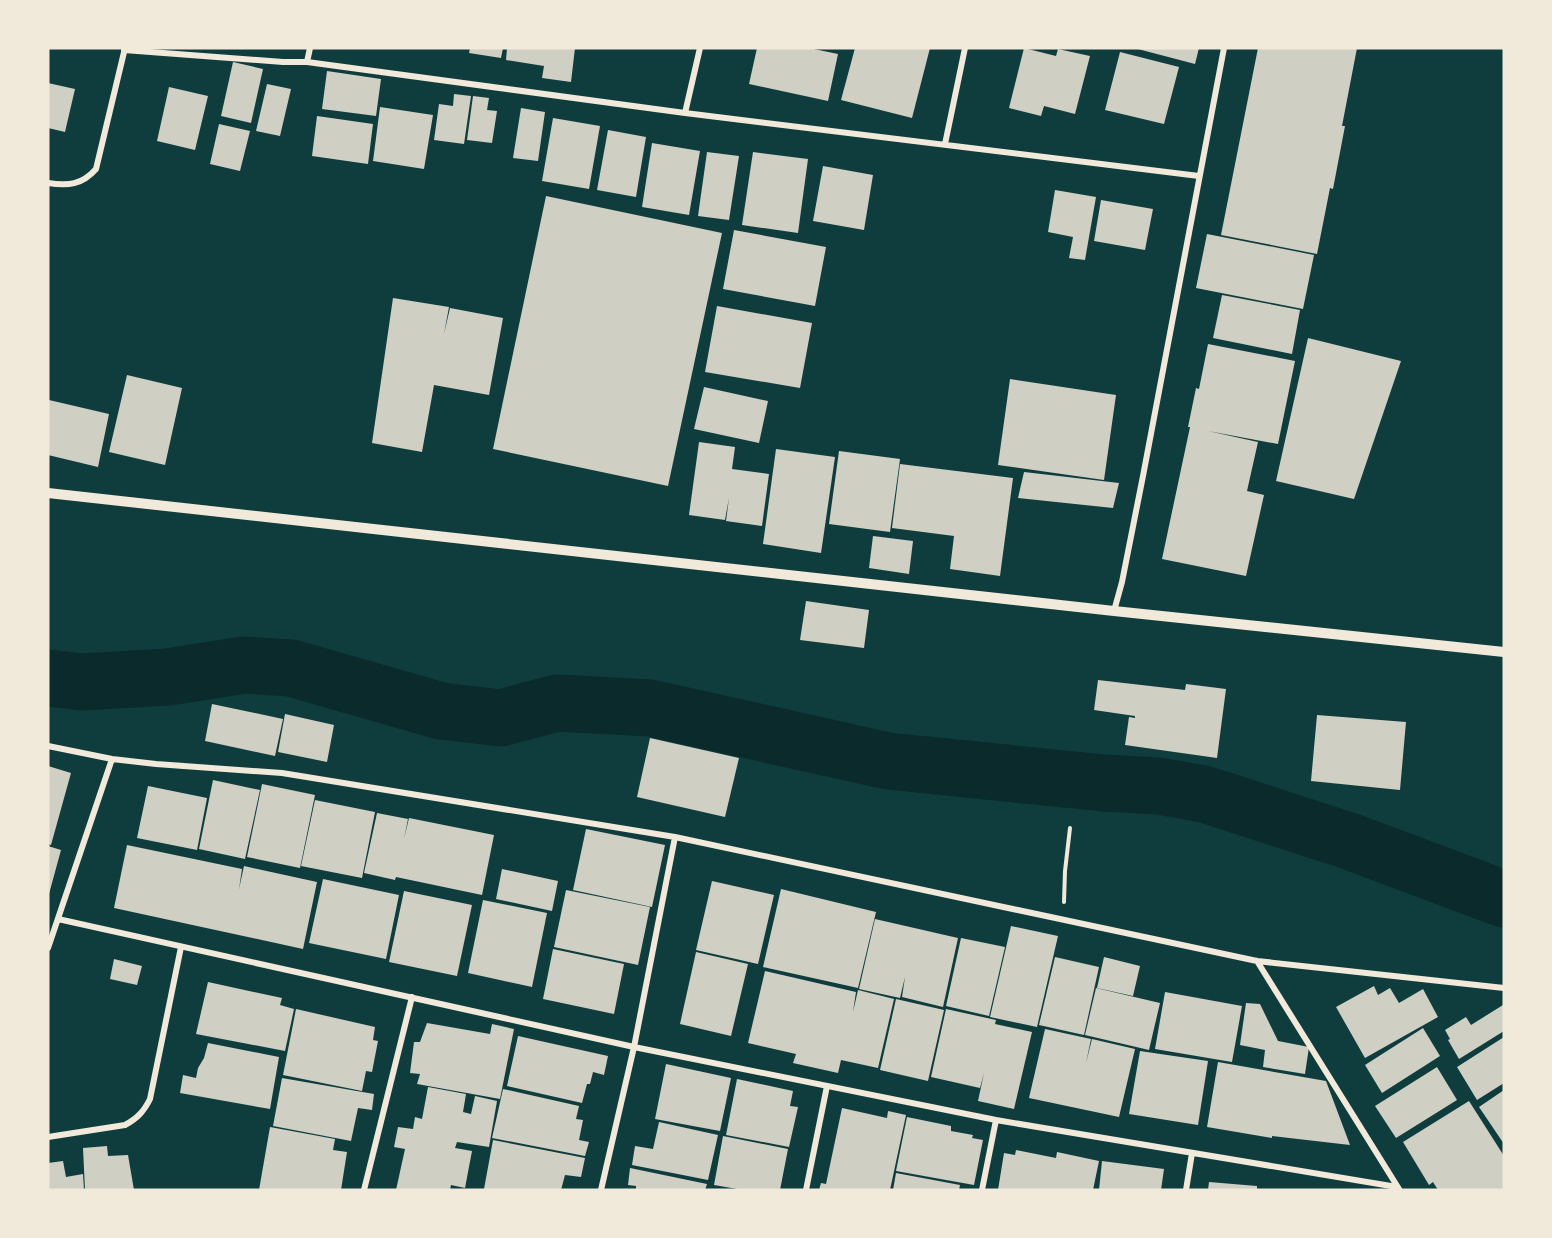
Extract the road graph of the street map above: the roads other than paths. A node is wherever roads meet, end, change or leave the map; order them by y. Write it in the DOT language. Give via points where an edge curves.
graph roads {
  1 [pos="310,48"];
  2 [pos="700,48"];
  3 [pos="965,48"];
  4 [pos="1224,48"];
  5 [pos="125,49"];
  6 [pos="307,62"];
  7 [pos="685,113"];
  8 [pos="945,144"];
  9 [pos="1198,176"];
  10 [pos="48,183"];
  11 [pos="48,493"];
  12 [pos="1114,611"];
  13 [pos="1504,652"];
  14 [pos="48,746"];
  15 [pos="112,759"];
  16 [pos="675,837"];
  17 [pos="58,919"];
  18 [pos="182,947"];
  19 [pos="48,948"];
  20 [pos="1257,961"];
  21 [pos="1504,987"];
  22 [pos="412,998"];
  23 [pos="634,1047"];
  24 [pos="827,1086"];
  25 [pos="996,1120"];
  26 [pos="48,1137"];
  27 [pos="1192,1153"];
  28 [pos="1398,1189"];
  29 [pos="364,1190"];
  30 [pos="601,1190"];
  31 [pos="806,1190"];
  32 [pos="982,1190"];
  33 [pos="1186,1190"];
  1 -- 6 [label="street"];
  2 -- 7 [label="street"];
  3 -- 8 [label="street"];
  4 -- 9 [label="street"];
  5 -- 6 [label="street"];
  5 -- 10 [label="street" via="96,169 86,180 64,185"];
  6 -- 7 [label="street"];
  7 -- 8 [label="street"];
  8 -- 9 [label="street"];
  9 -- 12 [label="street"];
  11 -- 12 [label="street"];
  12 -- 13 [label="street"];
  14 -- 15 [label="street"];
  15 -- 16 [label="street" via="282,773"];
  15 -- 17 [label="street"];
  16 -- 20 [label="street"];
  16 -- 23 [label="street"];
  17 -- 18 [label="street"];
  17 -- 19 [label="street"];
  18 -- 22 [label="street"];
  18 -- 26 [label="street" via="150,1099 144,1111 125,1125"];
  20 -- 21 [label="street"];
  20 -- 28 [label="street"];
  22 -- 23 [label="street"];
  22 -- 29 [label="street"];
  23 -- 24 [label="street"];
  23 -- 30 [label="street"];
  24 -- 25 [label="street"];
  24 -- 31 [label="street"];
  25 -- 27 [label="street"];
  25 -- 32 [label="street"];
  27 -- 28 [label="street"];
  27 -- 33 [label="street"];
}
